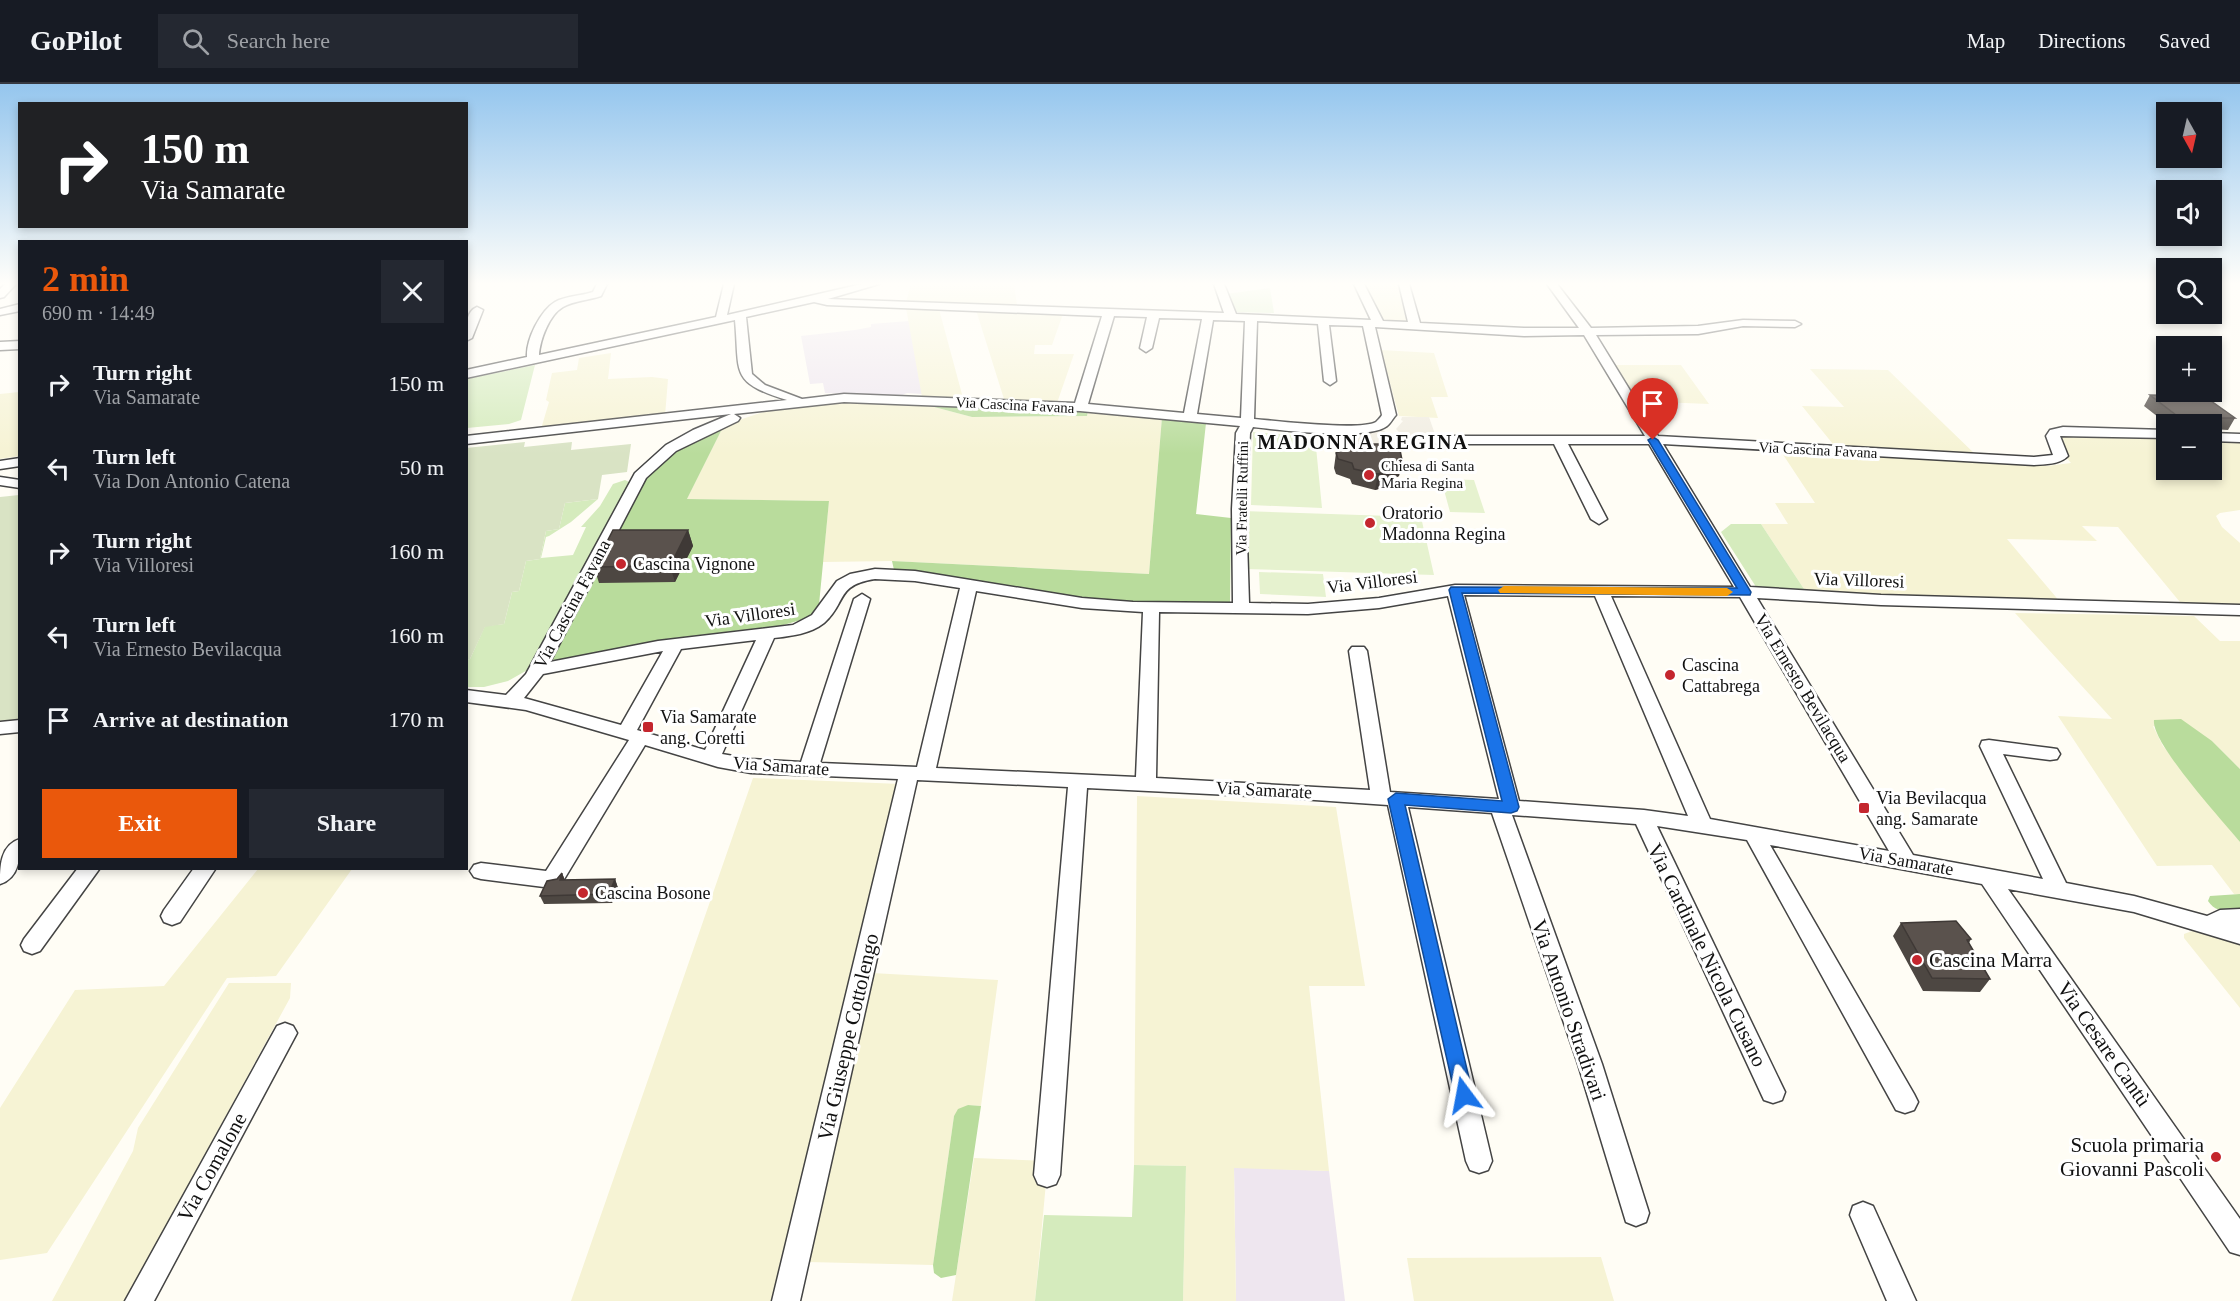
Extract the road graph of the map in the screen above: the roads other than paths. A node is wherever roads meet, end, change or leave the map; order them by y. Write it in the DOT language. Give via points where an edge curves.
graph roads {
  1 [pos="536,341"];
  2 [pos="622,341"];
  3 [pos="743,341"];
  4 [pos="1100,341"];
  5 [pos="1148,341"];
  6 [pos="1204,341"];
  7 [pos="1250,341"];
  8 [pos="1325,341"];
  9 [pos="1376,341"];
  10 [pos="1594,341"];
  11 [pos="18,345"];
  12 [pos="0,346"];
  13 [pos="1146,348"];
  14 [pos="533,360"];
  15 [pos="468,374"];
  16 [pos="1330,381"];
  17 [pos="798,404"];
  18 [pos="1080,407"];
  19 [pos="748,410"];
  20 [pos="683,417"];
  21 [pos="1190,418"];
  22 [pos="648,421"];
  23 [pos="1247,425"];
  24 [pos="2156,434"];
  25 [pos="2222,437"];
  26 [pos="2240,438"];
  27 [pos="468,440"];
  28 [pos="1437,440"];
  29 [pos="1559,440"];
  30 [pos="1653,440"];
  31 [pos="675,441"];
  32 [pos="18,462"];
  33 [pos="0,465"];
  34 [pos="0,481"];
  35 [pos="18,483"];
  36 [pos="1599,519"];
  37 [pos="969,585"];
  38 [pos="1455,590"];
  39 [pos="1601,591"];
  40 [pos="1745,592"];
  41 [pos="862,599"];
  42 [pos="1151,607"];
  43 [pos="1241,608"];
  44 [pos="2240,610"];
  45 [pos="767,635"];
  46 [pos="675,644"];
  47 [pos="1358,651"];
  48 [pos="536,670"];
  49 [pos="468,696"];
  50 [pos="512,700"];
  51 [pos="18,726"];
  52 [pos="0,728"];
  53 [pos="633,735"];
  54 [pos="2050,754"];
  55 [pos="711,758"];
  56 [pos="808,769"];
  57 [pos="917,774"];
  58 [pos="1078,781"];
  59 [pos="1146,784"];
  60 [pos="1388,798"];
  61 [pos="1506,807"];
  62 [pos="1644,818"];
  63 [pos="1702,825"];
  64 [pos="1754,834"];
  65 [pos="18,849"];
  66 [pos="1906,861"];
  67 [pos="88,870"];
  68 [pos="206,870"];
  69 [pos="481,871"];
  70 [pos="0,876"];
  71 [pos="1988,876"];
  72 [pos="2058,888"];
  73 [pos="172,916"];
  74 [pos="2240,918"];
  75 [pos="2210,924"];
  76 [pos="2240,935"];
  77 [pos="32,945"];
  78 [pos="285,1034"];
  79 [pos="1773,1092"];
  80 [pos="1905,1102"];
  81 [pos="1479,1161"];
  82 [pos="1047,1175"];
  83 [pos="1636,1213"];
  84 [pos="1863,1215"];
  85 [pos="2240,1242"];
  86 [pos="139,1301"];
  87 [pos="786,1301"];
  88 [pos="1902,1301"];
  1 -- 14 [label="street"];
  2 -- 14 [label="street"];
  3 -- 17 [label="street" via="749,380 795,399"];
  4 -- 18 [label="street"];
  5 -- 13 [label="street"];
  6 -- 21 [label="street"];
  7 -- 23 [label="street, Via Fratelli Ruffini"];
  8 -- 16 [label="street"];
  9 -- 23 [label="street, Via Cascina Favana" via="1389,413 1382,424 1365,428"];
  10 -- 30 [label="street, Via Ernesto Bevilacqua"];
  11 -- 12 [label="street"];
  14 -- 15 [label="street"];
  17 -- 18 [label="street, Via Cascina Favana" via="849,398"];
  17 -- 19 [label="street, Via Cascina Favana"];
  18 -- 21 [label="street, Via Cascina Favana"];
  19 -- 20 [label="street, Via Cascina Favana"];
  19 -- 31 [label="street, Via Cascina Favana"];
  20 -- 22 [label="street, Via Cascina Favana"];
  20 -- 31 [label="street"];
  21 -- 23 [label="street, Via Cascina Favana"];
  22 -- 27 [label="street, Via Cascina Favana"];
  22 -- 31 [label="street, Via Cascina Favana" via="666,425"];
  23 -- 43 [label="street, Via Fratelli Ruffini" via="1243,434 1239,509"];
  24 -- 30 [label="street, Via Cascina Favana" via="2063,431 2053,436 2061,456 2034,461"];
  25 -- 26 [label="street"];
  28 -- 29 [label="street, Via Cascina Favana"];
  29 -- 30 [label="street, Via Cascina Favana"];
  29 -- 36 [label="street"];
  30 -- 40 [label="street, Via Ernesto Bevilacqua"];
  31 -- 48 [label="street, Via Cascina Favana" via="637,480"];
  32 -- 33 [label="street"];
  34 -- 35 [label="street"];
  37 -- 42 [label="street, Via Villoresi" via="1082,603"];
  37 -- 45 [label="street, Via Villoresi" via="905,575 861,575 843,584 814,622 791,632"];
  37 -- 57 [label="street"];
  38 -- 39 [label="street, Via Villoresi"];
  38 -- 43 [label="street, Via Villoresi" via="1322,608"];
  38 -- 61 [label="street, Via Antonio Stradivari"];
  39 -- 40 [label="street, Via Villoresi"];
  39 -- 63 [label="street"];
  40 -- 44 [label="street, Via Villoresi" via="1881,600"];
  40 -- 66 [label="street, Via Ernesto Bevilacqua"];
  41 -- 56 [label="street"];
  42 -- 43 [label="street, Via Villoresi"];
  42 -- 59 [label="street"];
  45 -- 46 [label="street, Via Villoresi"];
  45 -- 55 [label="street"];
  46 -- 48 [label="street, Via Villoresi"];
  46 -- 53 [label="street"];
  47 -- 60 [label="street"];
  48 -- 50 [label="street, Via Cascina Favana"];
  49 -- 50 [label="street, Via Samarate"];
  50 -- 53 [label="street, Via Samarate"];
  51 -- 52 [label="street"];
  53 -- 55 [label="street, Via Samarate"];
  53 -- 69 [label="street" via="552,880"];
  54 -- 72 [label="street" via="1989,746"];
  55 -- 56 [label="street, Via Samarate" via="745,765"];
  56 -- 57 [label="street, Via Samarate"];
  57 -- 58 [label="street, Via Samarate"];
  57 -- 87 [label="street, Via Giuseppe Cottolengo"];
  58 -- 59 [label="street, Via Samarate"];
  58 -- 82 [label="street"];
  59 -- 60 [label="street, Via Samarate"];
  60 -- 61 [label="street, Via Samarate"];
  60 -- 81 [label="street"];
  61 -- 62 [label="street, Via Samarate"];
  61 -- 83 [label="street, Via Antonio Stradivari" via="1504,824 1590,1064"];
  62 -- 63 [label="street, Via Samarate"];
  62 -- 79 [label="street, Via Cardinale Nicola Cusano"];
  63 -- 64 [label="street, Via Samarate"];
  64 -- 66 [label="street, Via Samarate"];
  64 -- 80 [label="street"];
  65 -- 70 [label="street"];
  66 -- 71 [label="street, Via Samarate"];
  67 -- 77 [label="street"];
  68 -- 73 [label="street"];
  71 -- 72 [label="street, Via Samarate"];
  71 -- 85 [label="street, Via Cesare Cantù"];
  72 -- 75 [label="street, Via Samarate"];
  74 -- 75 [label="street"];
  75 -- 76 [label="street, Via Samarate"];
  78 -- 86 [label="street, Via Comalone"];
  84 -- 88 [label="street"];
}
